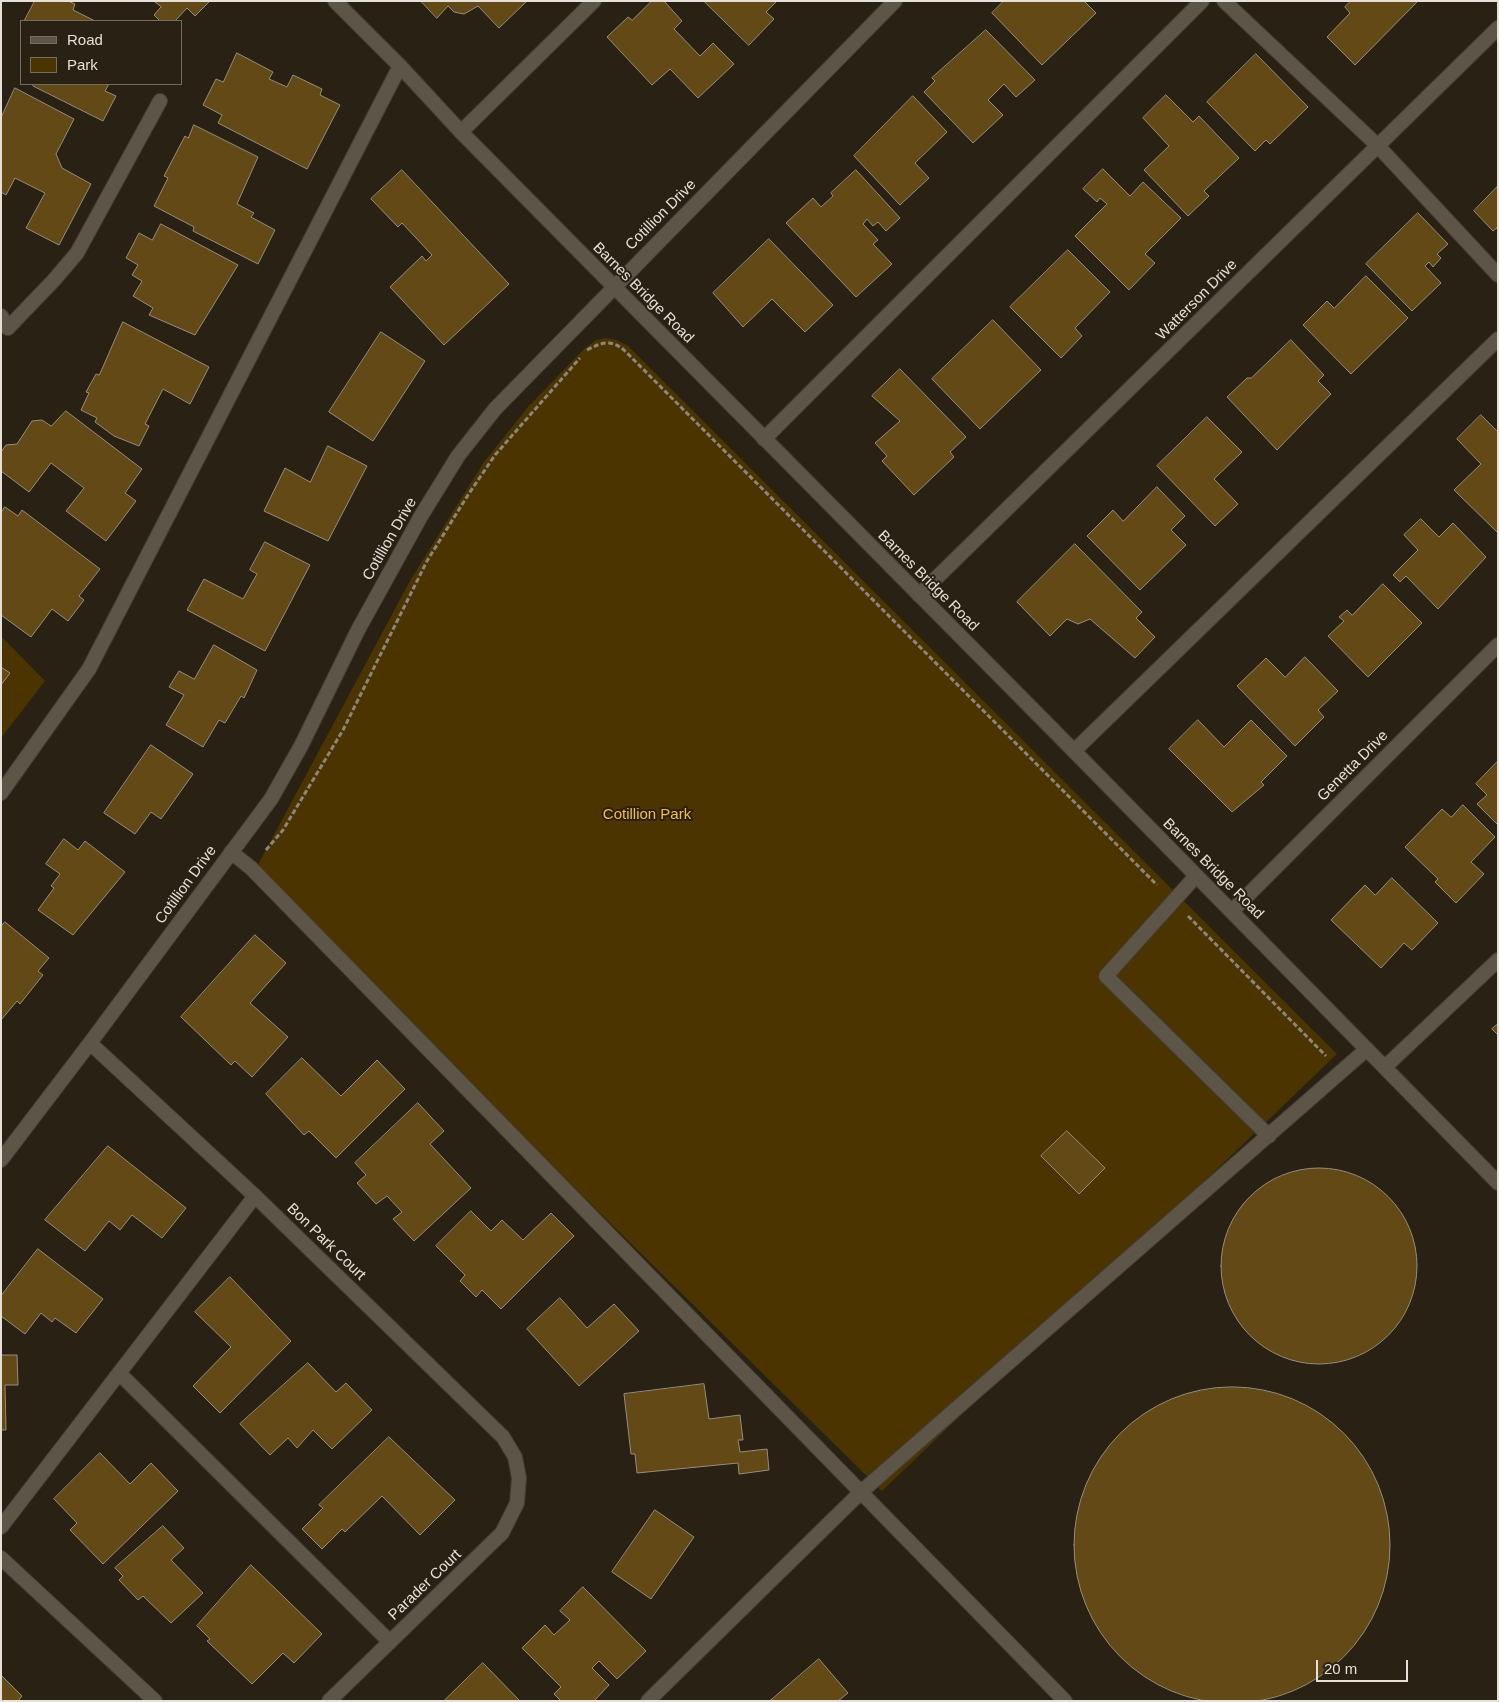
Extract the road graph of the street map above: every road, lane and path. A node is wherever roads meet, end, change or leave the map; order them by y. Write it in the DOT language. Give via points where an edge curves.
graph roads {
  1 [pos="335,1"];
  2 [pos="594,1"];
  3 [pos="895,1"];
  4 [pos="1202,1"];
  5 [pos="1224,1"];
  6 [pos="1498,28"];
  7 [pos="400,66"];
  8 [pos="160,101"];
  9 [pos="461,132"];
  10 [pos="1377,145"];
  11 [pos="1498,275"];
  12 [pos="614,287"];
  13 [pos="1,316"];
  14 [pos="1498,340"];
  15 [pos="764,439"];
  16 [pos="919,595"];
  17 [pos="1498,645"];
  18 [pos="1074,751"];
  19 [pos="1,793"];
  20 [pos="231,852"];
  21 [pos="251,868"];
  22 [pos="1196,876"];
  23 [pos="1173,901"];
  24 [pos="1232,911"];
  25 [pos="1498,960"];
  26 [pos="90,1043"];
  27 [pos="1367,1049"];
  28 [pos="1385,1067"];
  29 [pos="1343,1072"];
  30 [pos="1269,1136"];
  31 [pos="1,1160"];
  32 [pos="1498,1183"];
  33 [pos="256,1196"];
  34 [pos="119,1373"];
  35 [pos="519,1478"];
  36 [pos="861,1492"];
  37 [pos="1,1527"];
  38 [pos="1,1558"];
  39 [pos="390,1642"];
  40 [pos="155,1701"];
  41 [pos="329,1701"];
  42 [pos="648,1701"];
  43 [pos="1065,1701"];
  1 -- 7 [label="street, Barnes Bridge Road"];
  2 -- 9 [label="street"];
  3 -- 12 [label="street, Cotillion Drive"];
  4 -- 15 [label="street"];
  5 -- 10 [label="street"];
  6 -- 10 [label="street, Watterson Drive"];
  7 -- 9 [label="street, Barnes Bridge Road"];
  7 -- 19 [label="street" via="89,669"];
  8 -- 13 [label="street" via="77,253 8,328"];
  9 -- 12 [label="street, Barnes Bridge Road"];
  10 -- 11 [label="street"];
  10 -- 16 [label="street, Watterson Drive"];
  12 -- 15 [label="street, Barnes Bridge Road"];
  12 -- 20 [label="street, Cotillion Drive" via="495,409 458,456 362,622 271,799"];
  14 -- 18 [label="street"];
  15 -- 16 [label="street, Barnes Bridge Road"];
  16 -- 18 [label="street, Barnes Bridge Road"];
  17 -- 24 [label="street, Genetta Drive"];
  18 -- 22 [label="street, Barnes Bridge Road"];
  20 -- 21 [label="street"];
  20 -- 26 [label="street, Cotillion Drive"];
  21 -- 23 [label="path" via="283,830 343,730 428,561 495,454 587,350 608,343 617,344 625,351"];
  21 -- 36 [label="street"];
  22 -- 23 [label="street"];
  22 -- 24 [label="street, Barnes Bridge Road"];
  23 -- 29 [label="path"];
  23 -- 30 [label="street" via="1106,976"];
  24 -- 27 [label="street, Barnes Bridge Road"];
  25 -- 28 [label="street"];
  26 -- 31 [label="street, Cotillion Drive"];
  26 -- 33 [label="street, Bon Park Court"];
  27 -- 28 [label="street, Barnes Bridge Road"];
  27 -- 29 [label="street"];
  28 -- 32 [label="street, Barnes Bridge Road"];
  29 -- 30 [label="street"];
  30 -- 36 [label="street"];
  33 -- 34 [label="street"];
  33 -- 35 [label="street, Bon Park Court" via="503,1437 515,1456"];
  34 -- 37 [label="street"];
  34 -- 39 [label="street"];
  35 -- 39 [label="street, Parader Court" via="517,1503 502,1532"];
  36 -- 42 [label="street"];
  36 -- 43 [label="street"];
  38 -- 40 [label="street"];
  39 -- 41 [label="street, Parader Court"];
}
